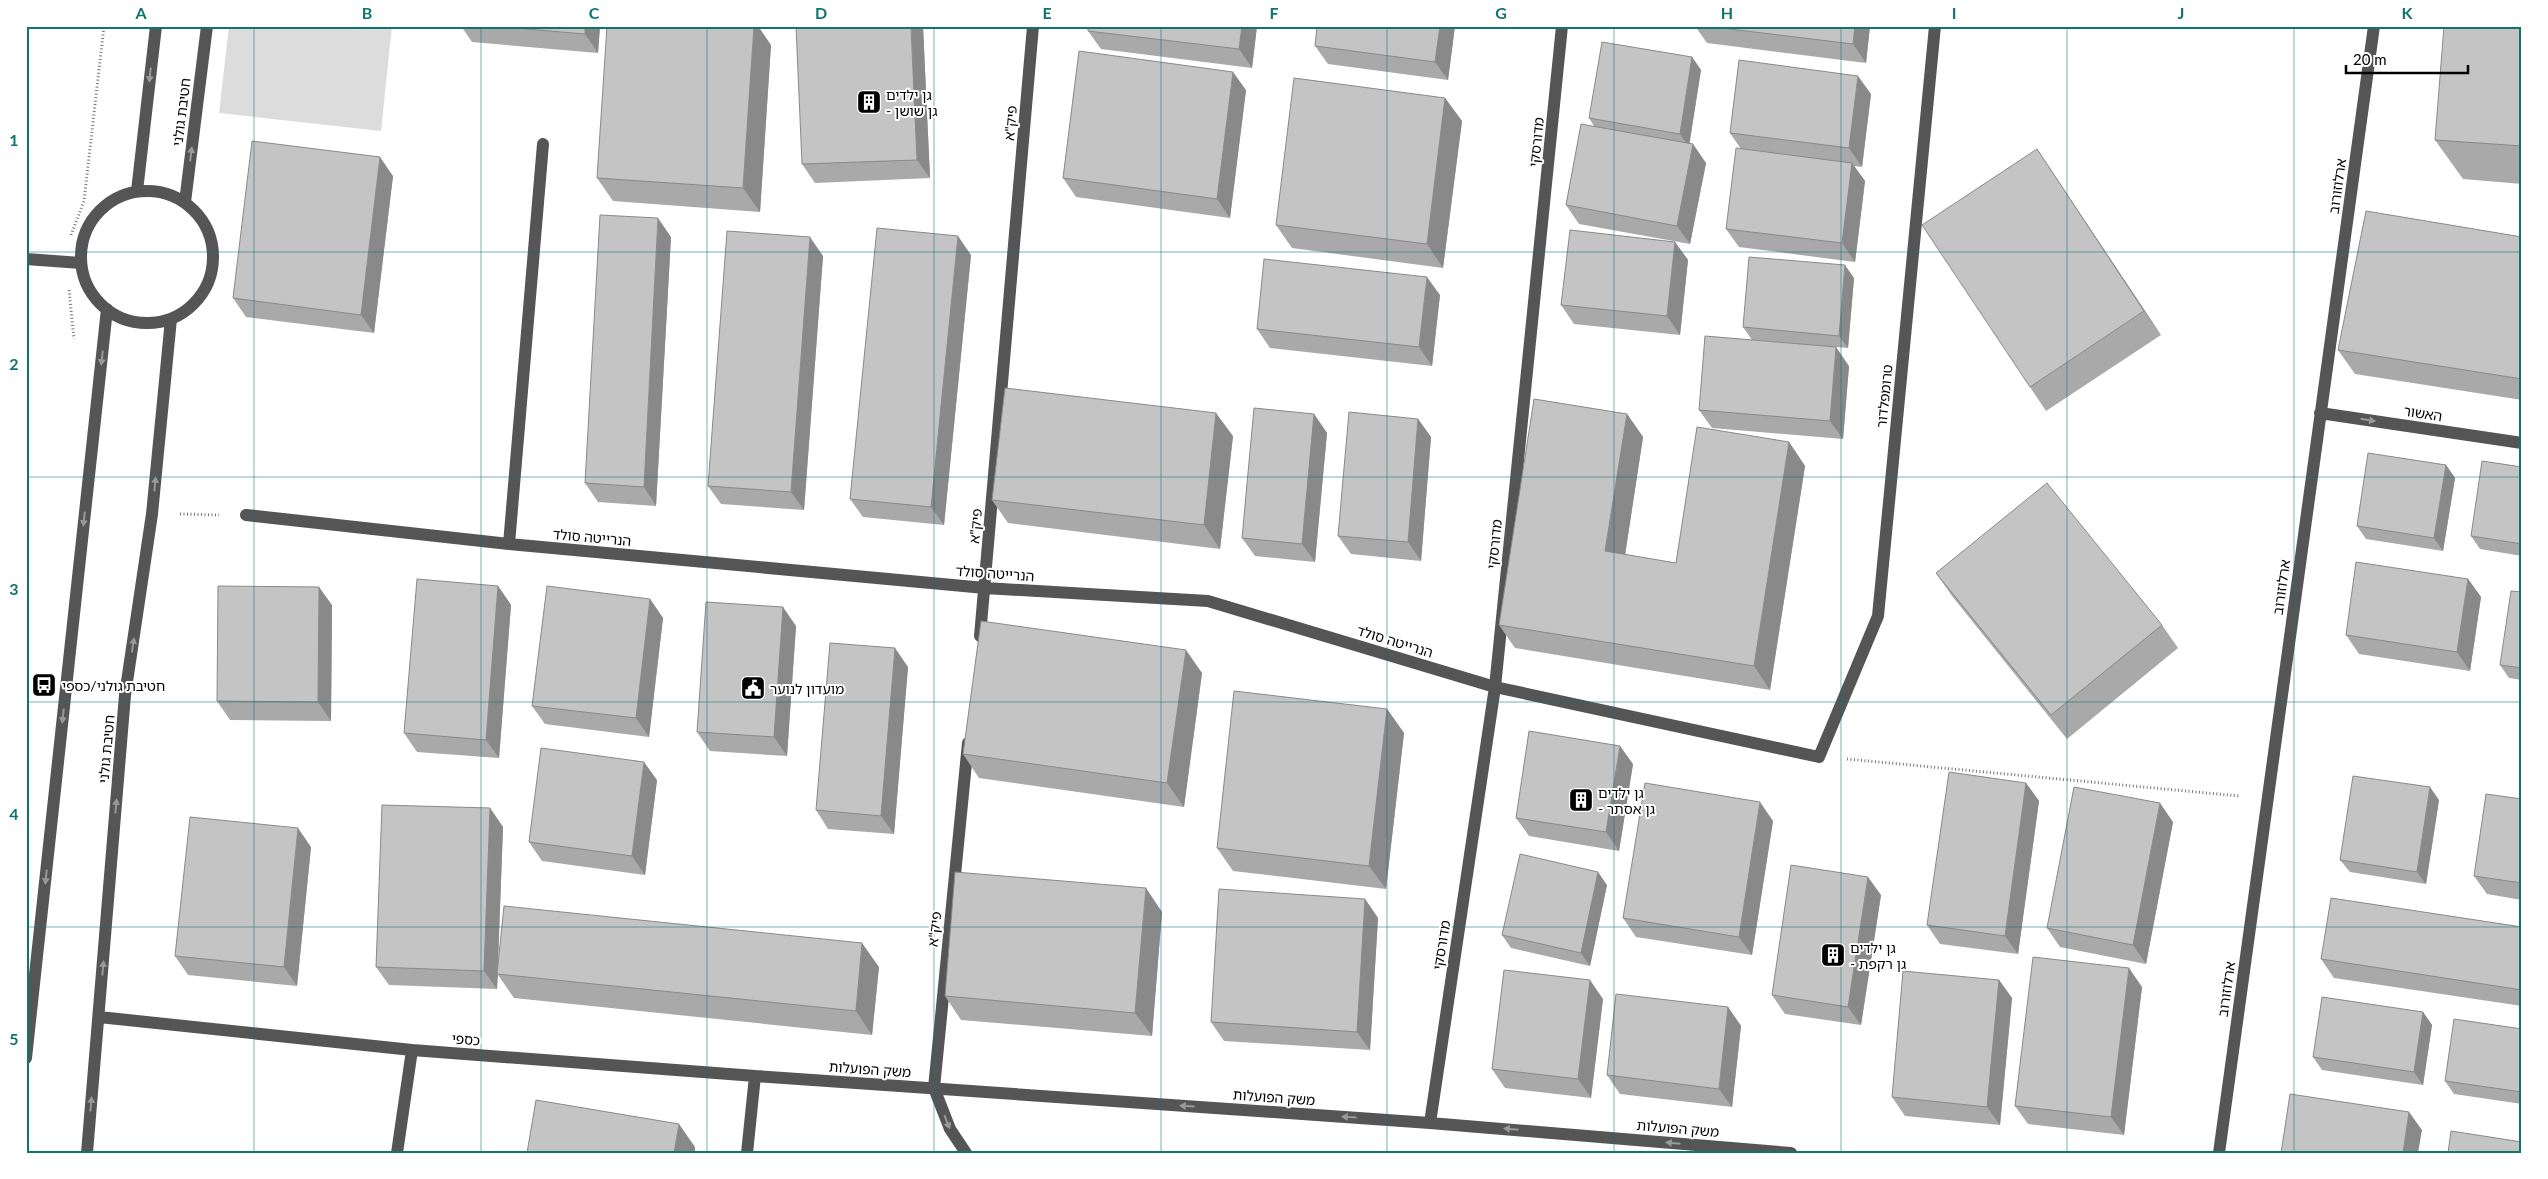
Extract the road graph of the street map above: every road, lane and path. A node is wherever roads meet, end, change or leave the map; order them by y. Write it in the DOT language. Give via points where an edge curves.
graph roads {
  1 [pos="156,26"];
  2 [pos="207,26"];
  3 [pos="1033,26"];
  4 [pos="1562,26"];
  5 [pos="1935,26"];
  6 [pos="2374,26"];
  7 [pos="543,144"];
  8 [pos="137,191"];
  9 [pos="185,202"];
  10 [pos="26,259"];
  11 [pos="81,263"];
  12 [pos="107,309"];
  13 [pos="171,319"];
  14 [pos="2320,413"];
  15 [pos="2522,444"];
  16 [pos="152,514"];
  17 [pos="246,515"];
  18 [pos="509,544"];
  19 [pos="985,588"];
  20 [pos="979,647"];
  21 [pos="1495,687"];
  22 [pos="970,726"];
  23 [pos="1819,757"];
  24 [pos="2268,799"];
  25 [pos="99,1017"];
  26 [pos="412,1050"];
  27 [pos="26,1058"];
  28 [pos="755,1076"];
  29 [pos="934,1088"];
  30 [pos="1430,1123"];
  31 [pos="87,1153"];
  32 [pos="397,1153"];
  33 [pos="747,1153"];
  34 [pos="966,1153"];
  35 [pos="1791,1153"];
  36 [pos="2219,1153"];
  1 -- 8 [label="street, one-way"];
  9 -- 2 [label="street, חטיבת גולני, one-way"];
  3 -- 19 [label="street, פיק\"א"];
  4 -- 21 [label="street, מדורסקי"];
  5 -- 23 [label="street, טרומפלדור" via="1878,616"];
  6 -- 14 [label="street, ארלוזורוב"];
  7 -- 18 [label="street"];
  8 -- 9 [label="street" via="170,194"];
  8 -- 11 [label="street" via="102,208 82,243"];
  9 -- 13 [label="street" via="200,216 210,234 214,255 211,275 203,294 189,309"];
  10 -- 11 [label="street"];
  11 -- 12 [label="street" via="86,284"];
  12 -- 13 [label="street" via="126,320 149,324"];
  12 -- 27 [label="street, one-way"];
  16 -- 13 [label="street, חטיבת גולני, one-way"];
  14 -- 15 [label="street, האשור, one-way"];
  14 -- 24 [label="street, ארלוזורוב"];
  16 -- 17 [label="path"];
  25 -- 16 [label="street, חטיבת גולני, one-way" via="125,695"];
  17 -- 18 [label="street, הנרייטה סולד"];
  18 -- 19 [label="street, הנרייטה סולד"];
  19 -- 20 [label="street, פיק\"א"];
  19 -- 21 [label="street, הנרייטה סולד" via="1208,601"];
  21 -- 23 [label="street, הנרייטה סולד"];
  21 -- 30 [label="street, מדורסקי"];
  22 -- 29 [label="street, פיק\"א"];
  23 -- 24 [label="path"];
  24 -- 36 [label="street, ארלוזורוב"];
  25 -- 26 [label="street, כספי"];
  31 -- 25 [label="street, חטיבת גולני, one-way"];
  26 -- 28 [label="street, כספי"];
  26 -- 32 [label="street"];
  28 -- 29 [label="street, משק הפועלות"];
  28 -- 33 [label="street"];
  30 -- 29 [label="street, משק הפועלות, one-way"];
  29 -- 34 [label="street, one-way" via="950,1129"];
  35 -- 30 [label="street, משק הפועלות, one-way"];
}
